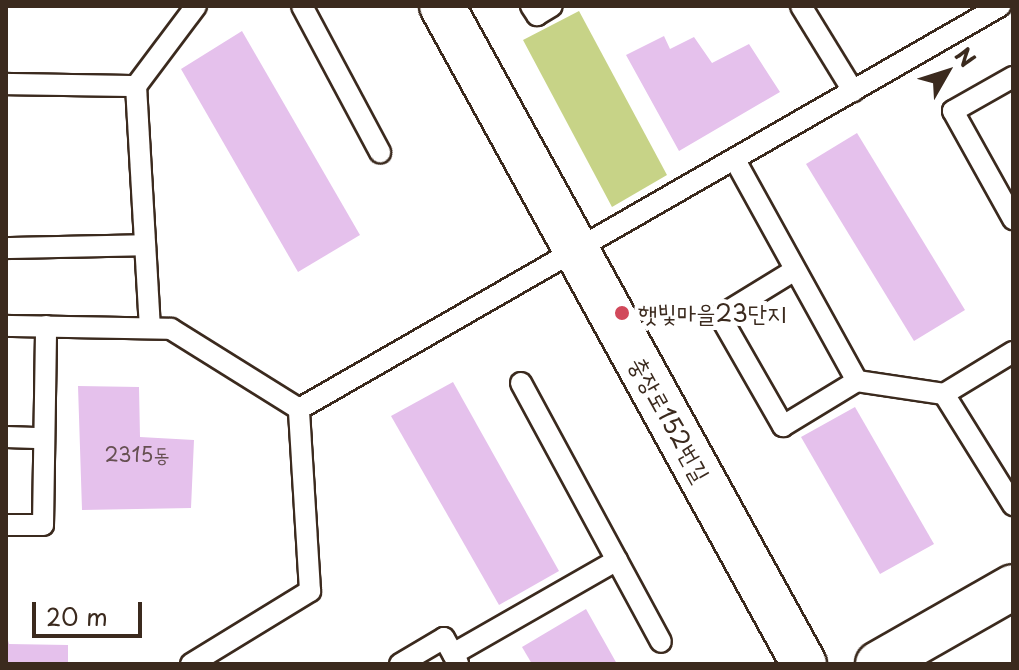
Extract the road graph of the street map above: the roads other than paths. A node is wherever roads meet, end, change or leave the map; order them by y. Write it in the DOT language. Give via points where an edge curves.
graph roads {
  1 [pos="196,6"];
  2 [pos="302,6"];
  3 [pos="442,6"];
  4 [pos="531,6"];
  5 [pos="552,6"];
  6 [pos="1000,6"];
  7 [pos="806,7"];
  8 [pos="1013,77"];
  9 [pos="6,84"];
  10 [pos="136,86"];
  11 [pos="853,91"];
  12 [pos="380,152"];
  13 [pos="735,160"];
  14 [pos="1013,219"];
  15 [pos="145,245"];
  16 [pos="6,248"];
  17 [pos="574,249"];
  18 [pos="795,270"];
  19 [pos="6,326"];
  20 [pos="46,326"];
  21 [pos="150,328"];
  22 [pos="1013,352"];
  23 [pos="857,381"];
  24 [pos="521,383"];
  25 [pos="944,394"];
  26 [pos="299,409"];
  27 [pos="6,437"];
  28 [pos="43,438"];
  29 [pos="1013,505"];
  30 [pos="6,525"];
  31 [pos="617,560"];
  32 [pos="1013,587"];
  33 [pos="661,642"];
  34 [pos="456,659"];
  35 [pos="203,661"];
  36 [pos="400,664"];
  37 [pos="804,664"];
  38 [pos="878,664"];
  1 -- 10 [label="lane"];
  2 -- 12 [label="lane"];
  3 -- 17 [label="street, 충장로152번길"];
  4 -- 5 [label="lane" via="537,15"];
  6 -- 11 [label="lane"];
  7 -- 11 [label="lane"];
  8 -- 14 [label="lane" via="953,111"];
  9 -- 10 [label="lane"];
  10 -- 15 [label="lane"];
  11 -- 13 [label="lane"];
  13 -- 17 [label="lane"];
  13 -- 18 [label="lane"];
  15 -- 16 [label="lane"];
  15 -- 21 [label="lane"];
  17 -- 26 [label="lane"];
  17 -- 37 [label="street, 충장로152번길"];
  18 -- 23 [label="lane"];
  18 -- 23 [label="lane" via="720,316 783,426"];
  19 -- 20 [label="lane"];
  20 -- 21 [label="lane"];
  20 -- 28 [label="lane"];
  21 -- 26 [label="lane" via="171,329"];
  22 -- 25 [label="lane"];
  23 -- 25 [label="lane"];
  24 -- 31 [label="lane"];
  25 -- 29 [label="lane"];
  26 -- 35 [label="lane" via="310,591"];
  27 -- 28 [label="lane"];
  28 -- 30 [label="lane" via="43,525"];
  31 -- 33 [label="lane"];
  31 -- 34 [label="lane"];
  32 -- 38 [label="street"];
  34 -- 36 [label="lane" via="444,638"];
}
